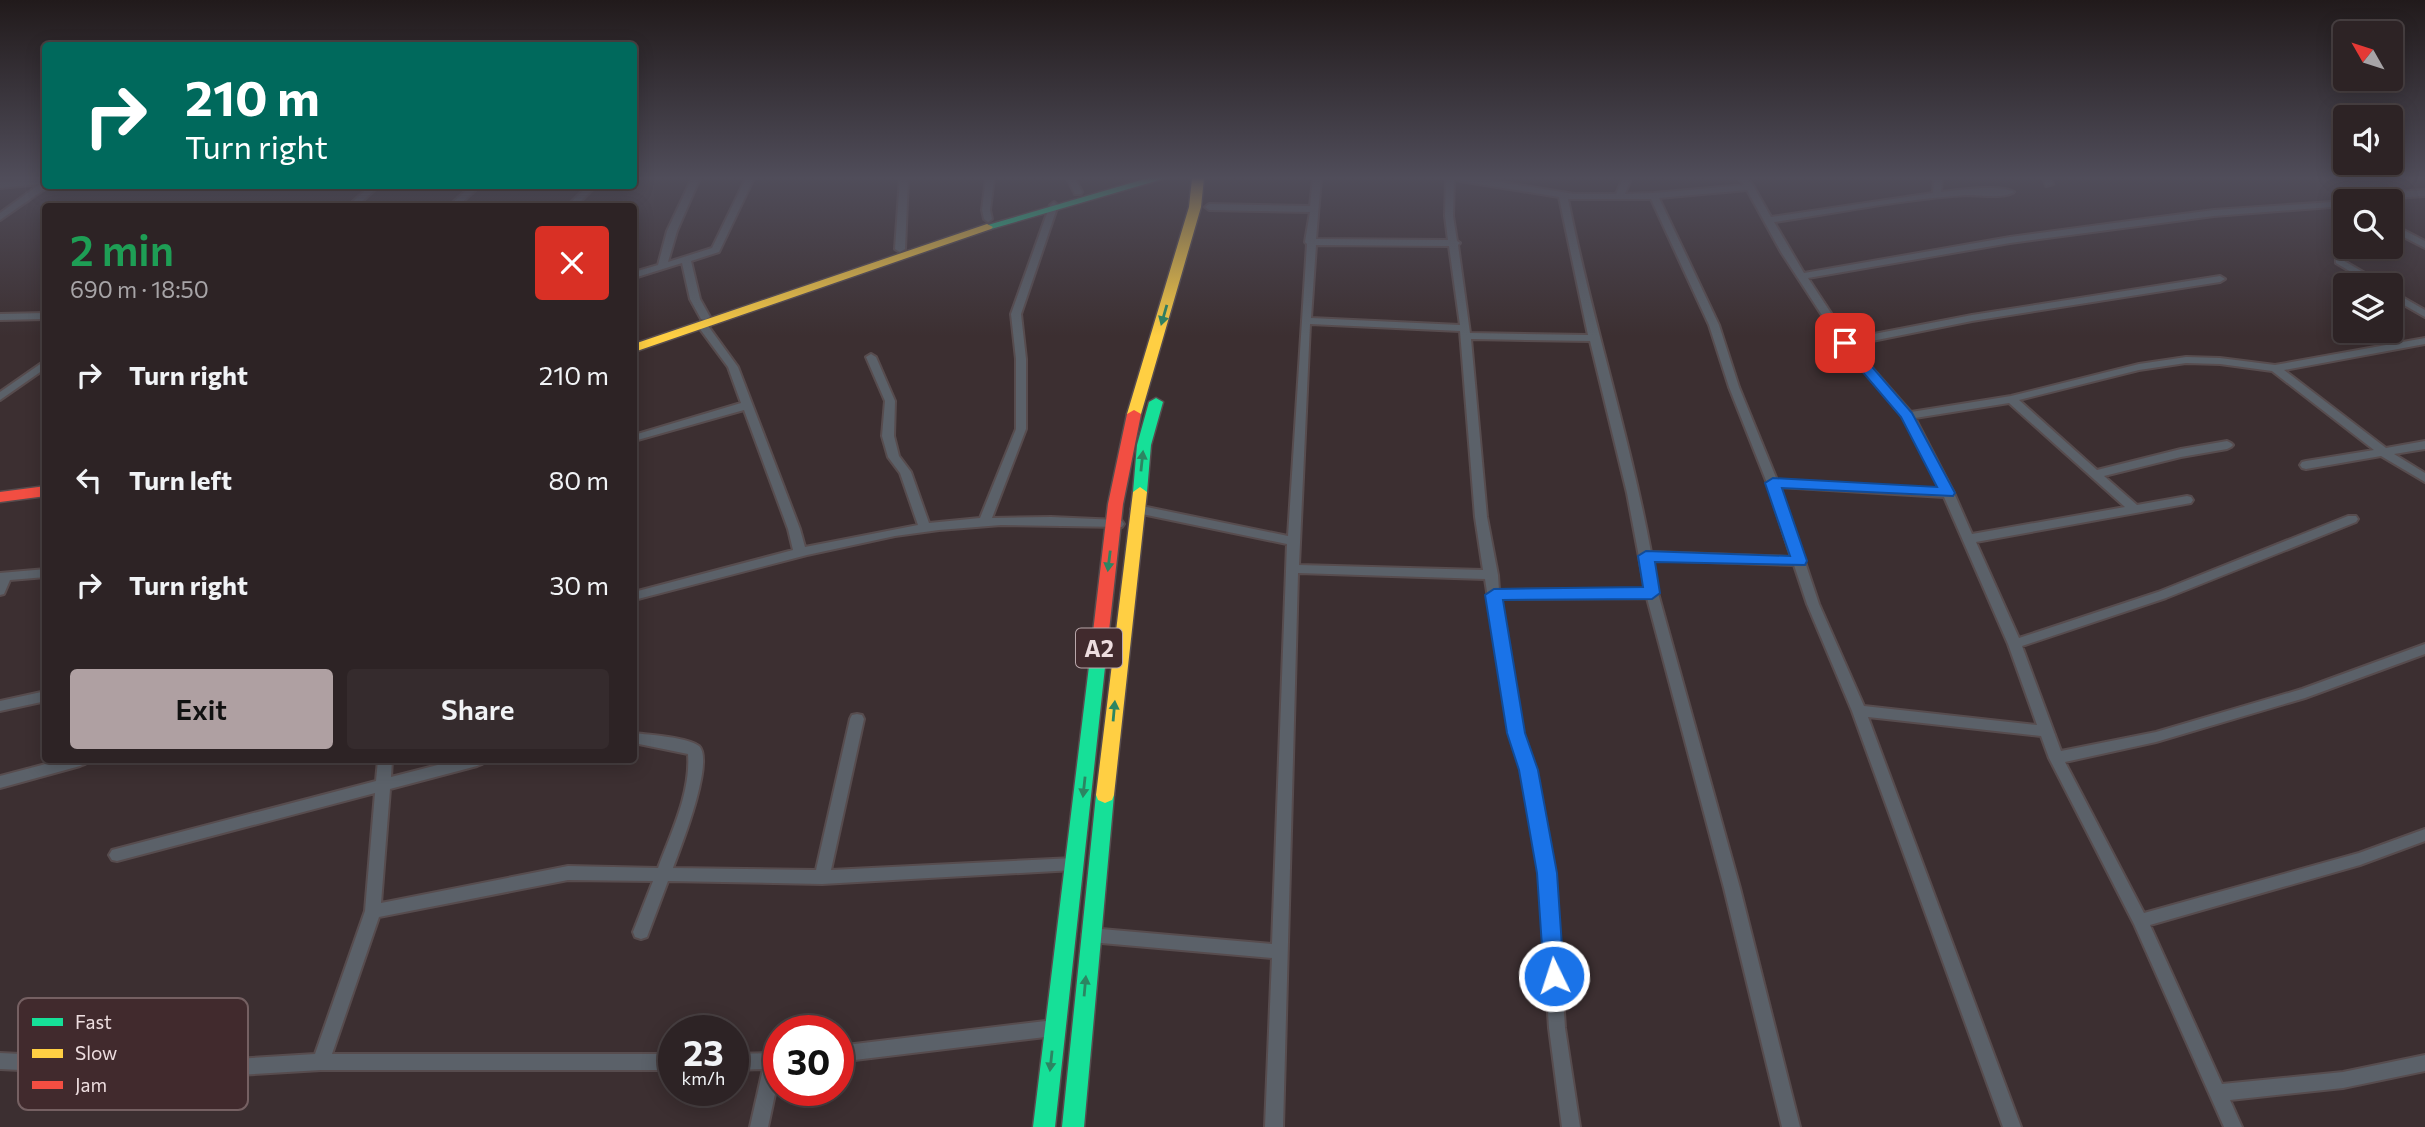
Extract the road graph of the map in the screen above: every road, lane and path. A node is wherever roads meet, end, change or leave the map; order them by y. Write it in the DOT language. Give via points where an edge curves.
graph roads {
  1 [pos="672,231"];
  2 [pos="725,231"];
  3 [pos="901,231"];
  4 [pos="954,231"];
  5 [pos="971,231"];
  6 [pos="1045,231"];
  7 [pos="1191,231"];
  8 [pos="1199,231"];
  9 [pos="1311,231"];
  10 [pos="1452,231"];
  11 [pos="1570,231"];
  12 [pos="1670,231"];
  13 [pos="1775,231"];
  14 [pos="2080,231"];
  15 [pos="2403,233"];
  16 [pos="1310,242"];
  17 [pos="1455,243"];
  18 [pos="2425,245"];
  19 [pos="900,249"];
  20 [pos="1187,260"];
  21 [pos="686,261"];
  22 [pos="2339,261"];
  23 [pos="662,267"];
  24 [pos="2359,273"];
  25 [pos="637,274"];
  26 [pos="1804,276"];
  27 [pos="2220,279"];
  28 [pos="2403,301"];
  29 [pos="2425,314"];
  30 [pos="42,316"];
  31 [pos="0,317"];
  32 [pos="704,321"];
  33 [pos="1306,321"];
  34 [pos="1465,332"];
  35 [pos="1592,338"];
  36 [pos="637,340"];
  37 [pos="2425,341"];
  38 [pos="1845,343"];
  39 [pos="637,347"];
  40 [pos="871,357"];
  41 [pos="1168,357"];
  42 [pos="42,366"];
  43 [pos="2275,368"];
  44 [pos="1161,382"];
  45 [pos="0,397"];
  46 [pos="2011,399"];
  47 [pos="748,405"];
  48 [pos="1908,416"];
  49 [pos="637,437"];
  50 [pos="2227,445"];
  51 [pos="2425,445"];
  52 [pos="2386,454"];
  53 [pos="2306,465"];
  54 [pos="2095,474"];
  55 [pos="2425,478"];
  56 [pos="1773,483"];
  57 [pos="42,484"];
  58 [pos="0,490"];
  59 [pos="42,492"];
  60 [pos="1948,493"];
  61 [pos="0,497"];
  62 [pos="2187,500"];
  63 [pos="2133,508"];
  64 [pos="1137,517"];
  65 [pos="2352,519"];
  66 [pos="985,522"];
  67 [pos="1114,524"];
  68 [pos="925,529"];
  69 [pos="1968,539"];
  70 [pos="1294,541"];
  71 [pos="800,552"];
  72 [pos="1646,556"];
  73 [pos="1800,561"];
  74 [pos="1293,569"];
  75 [pos="42,573"];
  76 [pos="1492,575"];
  77 [pos="3,577"];
  78 [pos="0,591"];
  79 [pos="1652,593"];
  80 [pos="637,595"];
  81 [pos="1494,595"];
  82 [pos="2015,644"];
  83 [pos="2425,649"];
  84 [pos="42,696"];
  85 [pos="0,706"];
  86 [pos="1859,711"];
  87 [pos="857,719"];
  88 [pos="2045,731"];
  89 [pos="637,738"];
  90 [pos="2056,758"];
  91 [pos="69,763"];
  92 [pos="385,763"];
  93 [pos="464,763"];
  94 [pos="0,782"];
  95 [pos="383,782"];
  96 [pos="2425,835"];
  97 [pos="117,855"];
  98 [pos="1075,864"];
  99 [pos="662,874"];
  100 [pos="822,877"];
  101 [pos="373,911"];
  102 [pos="2140,921"];
  103 [pos="641,932"];
  104 [pos="1090,935"];
  105 [pos="1281,952"];
  106 [pos="1054,1028"];
  107 [pos="854,1052"];
  108 [pos="0,1061"];
  109 [pos="18,1062"];
  110 [pos="321,1062"];
  111 [pos="658,1062"];
  112 [pos="2425,1063"];
  113 [pos="248,1066"];
  114 [pos="2219,1093"];
  115 [pos="764,1106"];
  116 [pos="759,1127"];
  117 [pos="1044,1127"];
  118 [pos="1073,1127"];
  119 [pos="1274,1127"];
  120 [pos="1572,1127"];
  121 [pos="1791,1127"];
  122 [pos="2012,1127"];
  123 [pos="2233,1127"];
  1 -- 23 [label="street"];
  2 -- 21 [label="street" via="716,250"];
  3 -- 19 [label="street"];
  4 -- 19 [label="main road"];
  5 -- 32 [label="main road"];
  6 -- 66 [label="street" via="1016,314 1021,429"];
  7 -- 20 [label="main road, A2"];
  8 -- 20 [label="main road, A2"];
  9 -- 16 [label="street"];
  10 -- 17 [label="street"];
  11 -- 35 [label="street"];
  12 -- 56 [label="street" via="1714,326"];
  13 -- 26 [label="street"];
  14 -- 26 [label="street"];
  15 -- 18 [label="street"];
  16 -- 17 [label="street"];
  16 -- 33 [label="street"];
  17 -- 34 [label="street"];
  19 -- 32 [label="main road"];
  20 -- 41 [label="main road, A2"];
  20 -- 67 [label="main road, A2, one-way" via="1125,446"];
  21 -- 23 [label="street"];
  21 -- 32 [label="street"];
  22 -- 24 [label="street"];
  23 -- 25 [label="street"];
  26 -- 38 [label="street"];
  27 -- 38 [label="street"];
  28 -- 29 [label="street"];
  30 -- 31 [label="street"];
  32 -- 36 [label="main road"];
  32 -- 39 [label="main road"];
  32 -- 47 [label="street" via="733,367"];
  33 -- 34 [label="street"];
  33 -- 70 [label="street"];
  34 -- 35 [label="street"];
  34 -- 76 [label="street" via="1481,517"];
  35 -- 72 [label="street"];
  37 -- 43 [label="street"];
  38 -- 48 [label="street"];
  40 -- 68 [label="street" via="890,401 888,436 894,457 905,472"];
  42 -- 45 [label="street"];
  43 -- 46 [label="street" via="2186,360"];
  43 -- 52 [label="street"];
  64 -- 44 [label="main road, A2, one-way" via="1144,445"];
  46 -- 48 [label="street"];
  46 -- 54 [label="street"];
  47 -- 49 [label="street"];
  47 -- 71 [label="street"];
  48 -- 60 [label="street"];
  50 -- 54 [label="street"];
  51 -- 52 [label="street"];
  52 -- 53 [label="street"];
  52 -- 55 [label="street"];
  54 -- 63 [label="street"];
  56 -- 60 [label="street"];
  56 -- 73 [label="street"];
  57 -- 58 [label="main road"];
  59 -- 61 [label="main road"];
  60 -- 69 [label="street"];
  62 -- 63 [label="street"];
  63 -- 69 [label="street"];
  64 -- 67 [label="street"];
  64 -- 70 [label="street"];
  104 -- 64 [label="main road, A2, one-way"];
  65 -- 82 [label="street" via="2162,595"];
  66 -- 67 [label="street"];
  66 -- 68 [label="street"];
  67 -- 98 [label="main road, A2, one-way"];
  68 -- 71 [label="street"];
  69 -- 82 [label="street"];
  70 -- 74 [label="street"];
  71 -- 80 [label="street"];
  72 -- 73 [label="street"];
  72 -- 79 [label="street"];
  73 -- 86 [label="street" via="1813,604"];
  74 -- 76 [label="street"];
  74 -- 105 [label="street"];
  75 -- 77 [label="street"];
  76 -- 81 [label="street"];
  77 -- 78 [label="street"];
  79 -- 81 [label="street"];
  79 -- 121 [label="street"];
  81 -- 120 [label="street" via="1516,733 1528,770 1547,873 1558,1028"];
  82 -- 88 [label="street"];
  83 -- 90 [label="street" via="2305,693 2156,737"];
  84 -- 85 [label="street"];
  86 -- 88 [label="street"];
  86 -- 122 [label="street"];
  87 -- 100 [label="street"];
  88 -- 90 [label="street"];
  89 -- 99 [label="street" via="688,747 698,759 684,818"];
  90 -- 102 [label="street"];
  91 -- 94 [label="street"];
  92 -- 95 [label="street"];
  93 -- 95 [label="street"];
  95 -- 97 [label="street"];
  95 -- 101 [label="street"];
  96 -- 102 [label="street" via="2360,859"];
  98 -- 100 [label="street"];
  98 -- 106 [label="main road, A2"];
  99 -- 100 [label="street"];
  99 -- 101 [label="street" via="568,873"];
  99 -- 103 [label="street"];
  101 -- 110 [label="street"];
  102 -- 114 [label="street"];
  104 -- 105 [label="street"];
  118 -- 104 [label="main road, A2, one-way"];
  105 -- 119 [label="street"];
  106 -- 107 [label="street"];
  106 -- 117 [label="main road, A2, one-way"];
  108 -- 109 [label="street"];
  110 -- 111 [label="street"];
  110 -- 113 [label="street"];
  112 -- 114 [label="street" via="2343,1080"];
  114 -- 123 [label="street"];
  115 -- 116 [label="street"];
}
